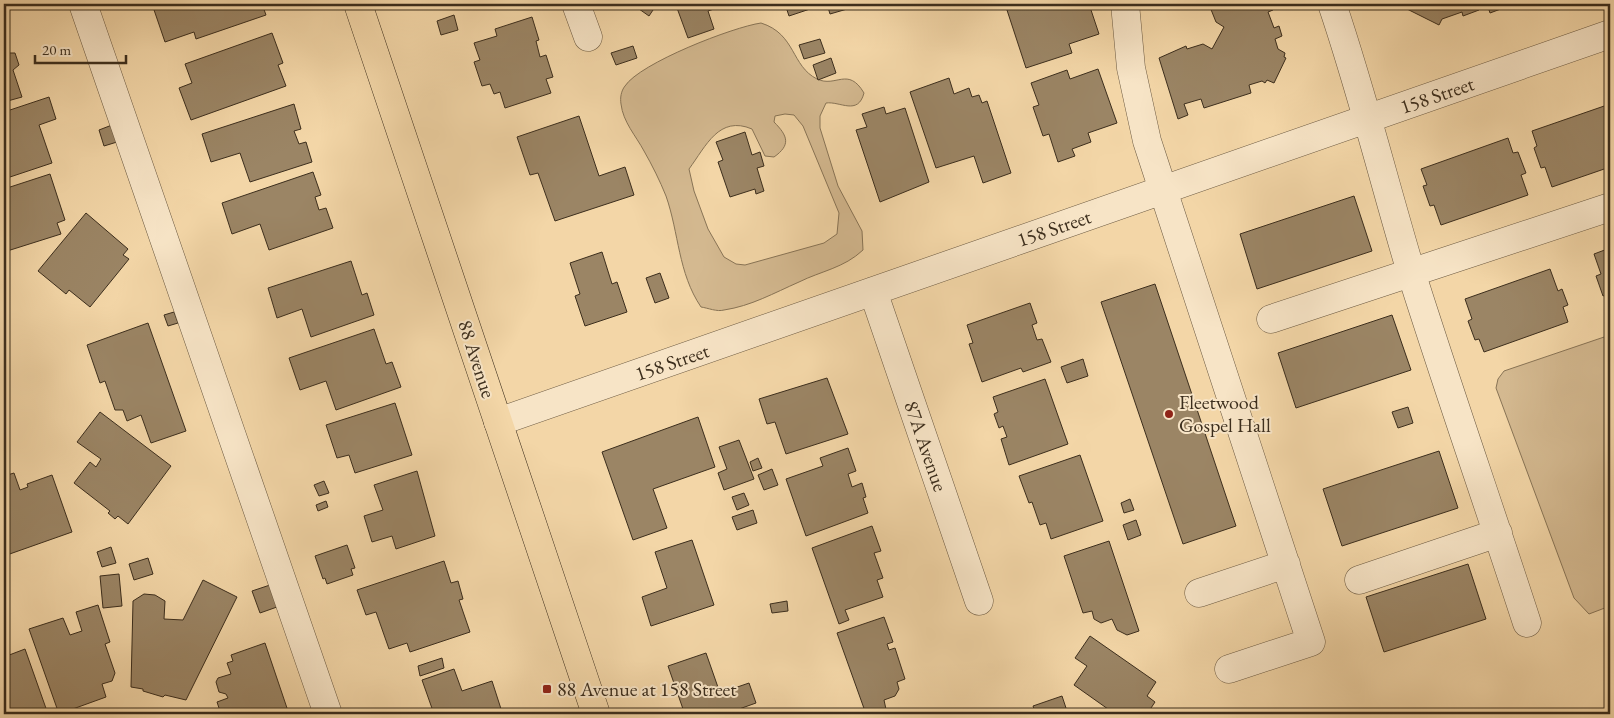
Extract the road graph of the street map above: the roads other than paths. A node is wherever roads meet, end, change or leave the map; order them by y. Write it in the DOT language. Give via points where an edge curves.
graph roads {
  1 [pos="83,4"];
  2 [pos="358,4"];
  3 [pos="576,4"];
  4 [pos="1125,4"];
  5 [pos="1332,4"];
  6 [pos="1610,34"];
  7 [pos="588,37"];
  8 [pos="1368,119"];
  9 [pos="1164,190"];
  10 [pos="1610,207"];
  11 [pos="1412,273"];
  12 [pos="873,291"];
  13 [pos="1272,319"];
  14 [pos="498,422"];
  15 [pos="1498,533"];
  16 [pos="1286,564"];
  17 [pos="1359,580"];
  18 [pos="1200,593"];
  19 [pos="979,601"];
  20 [pos="1527,623"];
  21 [pos="1229,669"];
  22 [pos="328,714"];
  23 [pos="596,714"];
  1 -- 22 [label="street"];
  2 -- 14 [label="main road, 88 Avenue"];
  3 -- 7 [label="street"];
  4 -- 9 [label="street" via="1140,116"];
  5 -- 8 [label="street"];
  6 -- 8 [label="street, 158 Street"];
  8 -- 9 [label="street, 158 Street"];
  8 -- 11 [label="street"];
  9 -- 12 [label="street, 158 Street"];
  9 -- 16 [label="street"];
  10 -- 11 [label="street"];
  11 -- 13 [label="street"];
  11 -- 15 [label="street"];
  12 -- 14 [label="street, 158 Street"];
  12 -- 19 [label="street, 87A Avenue"];
  14 -- 23 [label="main road, 88 Avenue"];
  15 -- 17 [label="street"];
  15 -- 20 [label="street"];
  16 -- 18 [label="street"];
  16 -- 21 [label="street" via="1311,642"];
}
